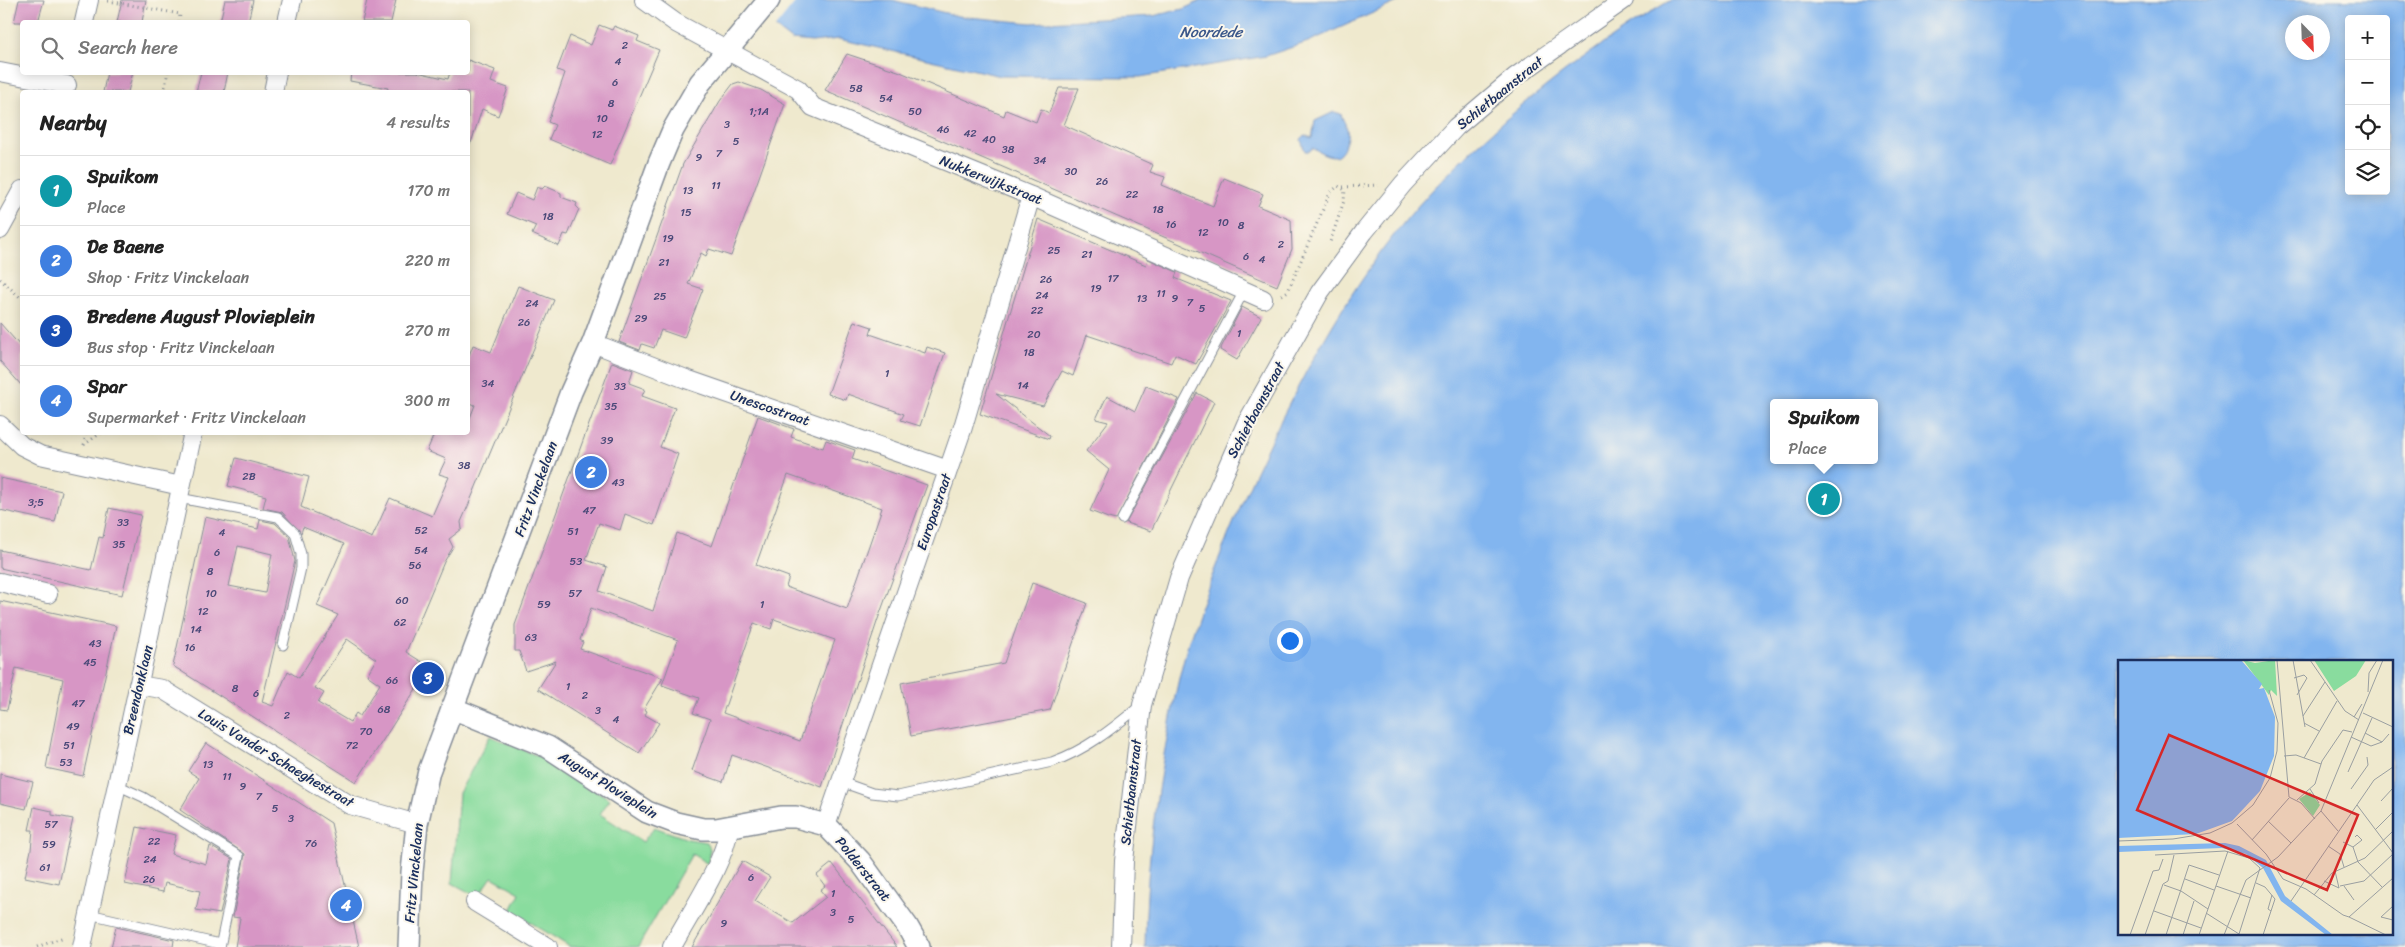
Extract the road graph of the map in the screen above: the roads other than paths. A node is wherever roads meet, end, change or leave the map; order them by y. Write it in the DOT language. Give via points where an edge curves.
graph roads {
  1 [pos="89,0"];
  2 [pos="292,0"];
  3 [pos="644,0"];
  4 [pos="769,0"];
  5 [pos="1624,0"];
  6 [pos="84,20"];
  7 [pos="287,20"];
  8 [pos="726,52"];
  9 [pos="0,72"];
  10 [pos="276,75"];
  11 [pos="67,83"];
  12 [pos="273,90"];
  13 [pos="20,194"];
  14 [pos="1031,196"];
  15 [pos="0,230"];
  16 [pos="1244,291"];
  17 [pos="1263,299"];
  18 [pos="593,343"];
  19 [pos="0,425"];
  20 [pos="193,435"];
  21 [pos="948,470"];
  22 [pos="180,492"];
  23 [pos="1122,519"];
  24 [pos="0,582"];
  25 [pos="48,594"];
  26 [pos="283,646"];
  27 [pos="138,684"];
  28 [pos="1142,705"];
  29 [pos="452,708"];
  30 [pos="841,782"];
  31 [pos="117,785"];
  32 [pos="417,824"];
  33 [pos="826,825"];
  34 [pos="729,828"];
  35 [pos="475,902"];
  36 [pos="89,914"];
  37 [pos="83,942"];
  38 [pos="220,945"];
  39 [pos="410,947"];
  40 [pos="548,947"];
  41 [pos="672,947"];
  42 [pos="919,947"];
  43 [pos="1121,947"];
  1 -- 6 [label="street"];
  2 -- 7 [label="street"];
  3 -- 8 [label="street, Nukkerwijkstraat"];
  4 -- 8 [label="street, Fritz Vinckelaan"];
  5 -- 28 [label="street, Schietbaanstraat" via="1515,77 1456,128 1403,184 1320,292 1246,424 1179,578"];
  8 -- 14 [label="street, Nukkerwijkstraat" via="791,85 813,106"];
  8 -- 18 [label="street, Fritz Vinckelaan" via="700,83 673,130"];
  9 -- 11 [label="street"];
  10 -- 12 [label="street"];
  13 -- 15 [label="street"];
  14 -- 16 [label="street, Nukkerwijkstraat"];
  14 -- 21 [label="street, Europastraat"];
  16 -- 17 [label="street, Nukkerwijkstraat"];
  16 -- 23 [label="lane"];
  18 -- 21 [label="street, Unescostraat" via="686,379"];
  18 -- 29 [label="street, Fritz Vinckelaan" via="571,392"];
  19 -- 22 [label="street" via="22,446 40,455"];
  20 -- 22 [label="street, Breendonklaan"];
  21 -- 30 [label="street, Europastraat"];
  22 -- 26 [label="lane" via="278,517 295,533 301,568"];
  22 -- 27 [label="street, Breendonklaan"];
  24 -- 25 [label="street"];
  27 -- 31 [label="street, Breendonklaan"];
  27 -- 32 [label="street, Louis Vander Schaeghestraat" via="162,689 350,805"];
  28 -- 30 [label="lane" via="1074,755 1052,762 898,796 872,793"];
  28 -- 43 [label="street, Schietbaanstraat" via="1124,861"];
  29 -- 32 [label="street, Fritz Vinckelaan" via="429,771"];
  29 -- 34 [label="street, August Plovieplein" via="548,748 647,812 703,829"];
  30 -- 33 [label="street, Europastraat"];
  31 -- 36 [label="street, Breendonklaan"];
  31 -- 38 [label="lane" via="144,797 240,856"];
  32 -- 39 [label="street, Fritz Vinckelaan"];
  33 -- 34 [label="street, Polderstraat" via="796,817 781,817"];
  33 -- 42 [label="street, Polderstraat" via="860,861"];
  34 -- 41 [label="street" via="718,864"];
  35 -- 40 [label="street"];
  36 -- 37 [label="street, Breendonklaan"];
  36 -- 38 [label="lane"];
}
